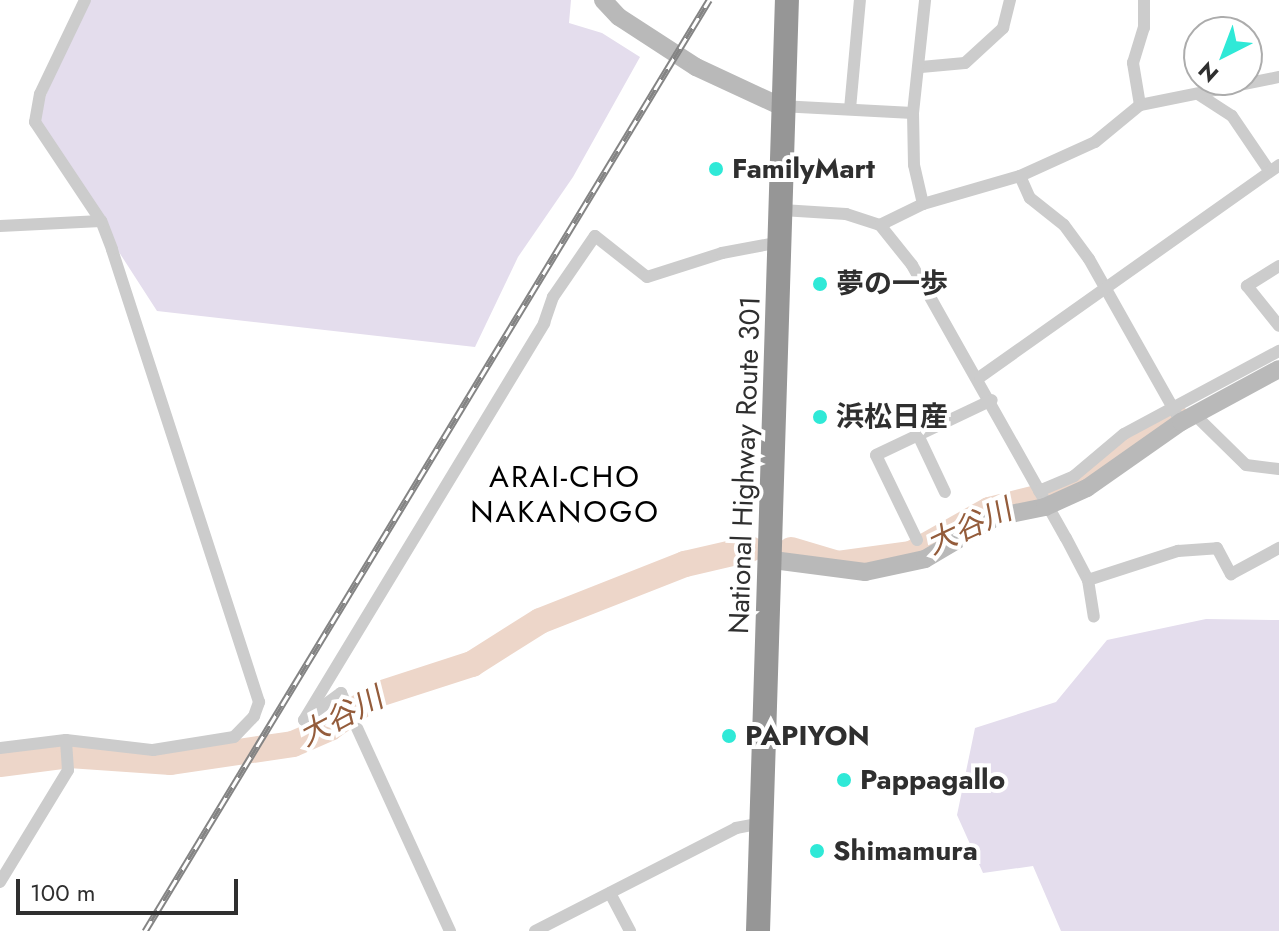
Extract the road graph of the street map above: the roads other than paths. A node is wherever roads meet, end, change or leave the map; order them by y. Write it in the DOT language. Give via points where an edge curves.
graph roads {
  1 [pos="85,0"];
  2 [pos="603,0"];
  3 [pos="787,0"];
  4 [pos="860,0"];
  5 [pos="925,0"];
  6 [pos="1010,0"];
  7 [pos="1144,0"];
  8 [pos="921,67"];
  9 [pos="1187,96"];
  10 [pos="1201,96"];
  11 [pos="1140,105"];
  12 [pos="780,106"];
  13 [pos="850,109"];
  14 [pos="913,113"];
  15 [pos="1274,167"];
  16 [pos="1020,176"];
  17 [pos="923,204"];
  18 [pos="782,210"];
  19 [pos="101,221"];
  20 [pos="880,225"];
  21 [pos="0,226"];
  22 [pos="781,242"];
  23 [pos="1279,266"];
  24 [pos="1107,287"];
  25 [pos="1279,326"];
  26 [pos="1279,351"];
  27 [pos="1279,369"];
  28 [pos="980,377"];
  29 [pos="992,400"];
  30 [pos="1183,415"];
  31 [pos="918,435"];
  32 [pos="1279,469"];
  33 [pos="945,492"];
  34 [pos="1042,499"];
  35 [pos="917,540"];
  36 [pos="1279,548"];
  37 [pos="773,550"];
  38 [pos="1088,580"];
  39 [pos="1094,617"];
  40 [pos="66,740"];
  41 [pos="0,748"];
  42 [pos="762,823"];
  43 [pos="0,882"];
  44 [pos="610,893"];
  45 [pos="450,931"];
  46 [pos="535,931"];
  47 [pos="630,931"];
  48 [pos="758,931"];
  1 -- 19 [label="street" via="40,94 35,122"];
  2 -- 12 [label="street" via="619,17 696,67"];
  3 -- 12 [label="highway, National Highway Route 301"];
  4 -- 13 [label="street"];
  5 -- 8 [label="street"];
  6 -- 8 [label="street" via="1003,28 965,63"];
  7 -- 11 [label="street" via="1144,28 1133,63"];
  8 -- 14 [label="street"];
  9 -- 11 [label="street"];
  10 -- 15 [label="street" via="1232,116"];
  11 -- 16 [label="street" via="1095,142"];
  12 -- 13 [label="street"];
  12 -- 18 [label="highway, National Highway Route 301"];
  13 -- 14 [label="street"];
  14 -- 17 [label="street" via="914,165"];
  15 -- 24 [label="street"];
  16 -- 17 [label="street"];
  16 -- 24 [label="street" via="1030,198 1064,225"];
  17 -- 20 [label="street"];
  18 -- 20 [label="street" via="846,214"];
  18 -- 22 [label="highway, National Highway Route 301"];
  19 -- 21 [label="street"];
  19 -- 40 [label="street" via="259,702 254,716 234,737 153,750"];
  20 -- 28 [label="street" via="912,265"];
  22 -- 37 [label="highway, National Highway Route 301"];
  22 -- 45 [label="street" via="722,253 647,277 595,236 553,297 544,323 304,720 341,693"];
  23 -- 25 [label="street" via="1247,286"];
  24 -- 28 [label="street"];
  24 -- 30 [label="street"];
  26 -- 30 [label="street"];
  27 -- 30 [label="street"];
  28 -- 29 [label="street"];
  29 -- 31 [label="street"];
  29 -- 34 [label="street"];
  30 -- 32 [label="street" via="1246,465"];
  30 -- 34 [label="street" via="1087,488"];
  31 -- 33 [label="street"];
  31 -- 35 [label="street" via="876,455"];
  34 -- 37 [label="street" via="996,517 925,559 865,572"];
  34 -- 38 [label="street"];
  36 -- 38 [label="street" via="1231,574 1217,548 1178,551"];
  37 -- 42 [label="highway, National Highway Route 301"];
  38 -- 39 [label="street"];
  40 -- 41 [label="street"];
  40 -- 43 [label="street" via="68,770"];
  42 -- 44 [label="street" via="736,828"];
  42 -- 48 [label="highway, National Highway Route 301"];
  44 -- 46 [label="street"];
  44 -- 47 [label="street"];
}
